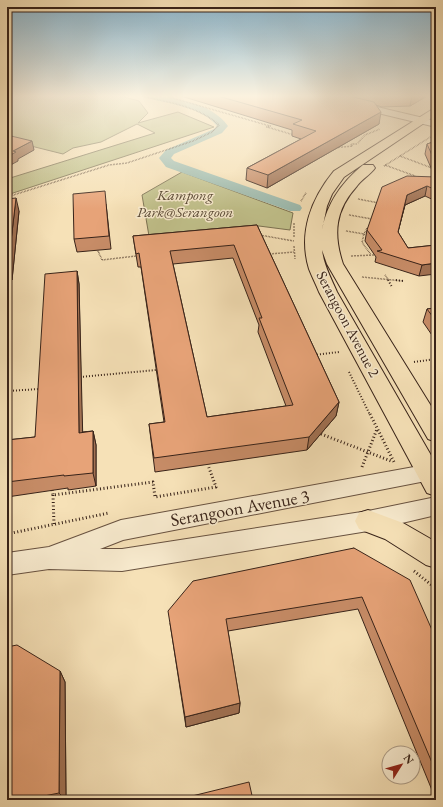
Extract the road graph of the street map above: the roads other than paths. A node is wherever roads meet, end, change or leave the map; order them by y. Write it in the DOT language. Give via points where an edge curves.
graph roads {
  1 [pos="411,134"];
  2 [pos="416,134"];
  3 [pos="436,433"];
  4 [pos="433,476"];
  5 [pos="436,506"];
  6 [pos="368,522"];
  7 [pos="436,556"];
  8 [pos="49,558"];
  9 [pos="7,564"];
  1 -- 4 [label="main road, Serangoon Avenue 2" via="349,167 331,183 319,204 313,242 317,267 328,292"];
  2 -- 3 [label="main road, Serangoon Avenue 2" via="351,183 336,205 328,244 335,264"];
  4 -- 8 [label="street, Serangoon Avenue 3" via="121,530"];
  5 -- 6 [label="street, Serangoon Avenue 3"];
  6 -- 7 [label="main road" via="394,531"];
  6 -- 8 [label="street, Serangoon Avenue 3" via="122,560"];
  8 -- 9 [label="street, Serangoon Avenue 3"];
}
